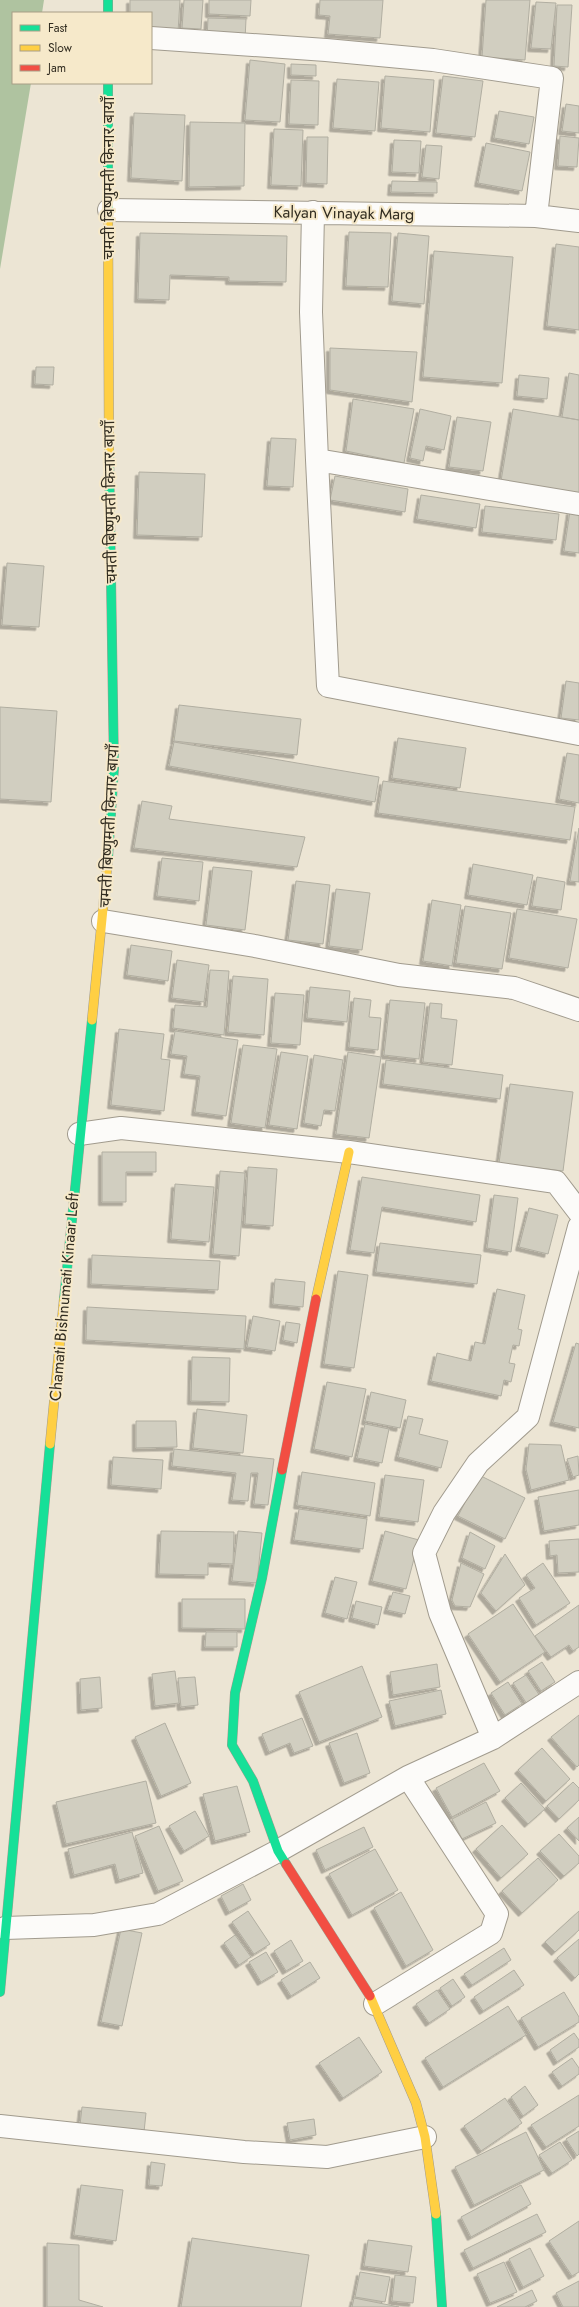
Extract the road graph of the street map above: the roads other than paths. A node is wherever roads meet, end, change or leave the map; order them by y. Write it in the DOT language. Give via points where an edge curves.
graph roads {
  1 [pos="108,0"];
  2 [pos="108,12"];
  3 [pos="152,38"];
  4 [pos="108,84"];
  5 [pos="109,210"];
  6 [pos="312,212"];
  7 [pos="536,216"];
  8 [pos="579,221"];
  9 [pos="317,460"];
  10 [pos="579,504"];
  11 [pos="579,734"];
  12 [pos="103,921"];
  13 [pos="579,1010"];
  14 [pos="79,1134"];
  15 [pos="349,1152"];
  16 [pos="579,1212"];
  17 [pos="578,1234"];
  18 [pos="579,1682"];
  19 [pos="493,1738"];
  20 [pos="408,1777"];
  21 [pos="278,1851"];
  22 [pos="5,1928"];
  23 [pos="0,1992"];
  24 [pos="375,2004"];
  25 [pos="0,2126"];
  26 [pos="425,2137"];
  27 [pos="442,2307"];
  1 -- 2 [label="street"];
  3 -- 7 [label="street" via="334,50 433,60 552,78"];
  4 -- 5 [label="street, चमती बिष्णुमती किनार बायाँ"];
  5 -- 6 [label="street, Kalyan Vinayak Marg"];
  5 -- 12 [label="street, चमती बिष्णुमती किनार बायाँ" via="108,347 114,768"];
  6 -- 7 [label="street, Kalyan Vinayak Marg"];
  6 -- 9 [label="street" via="311,312"];
  7 -- 8 [label="street, Kalyan Vinayak Marg"];
  9 -- 10 [label="street"];
  9 -- 11 [label="street" via="328,686"];
  12 -- 13 [label="street" via="254,946 399,974 514,988"];
  12 -- 14 [label="street, Chamati Bishnumati Kinaar Left"];
  14 -- 15 [label="street" via="122,1128"];
  14 -- 22 [label="street, Chamati Bishnumati Kinaar Left" via="31,1674"];
  15 -- 16 [label="street" via="556,1182"];
  15 -- 21 [label="street" via="302,1368 262,1578 235,1693 232,1745 253,1781"];
  17 -- 19 [label="street" via="528,1417 478,1463 444,1513 424,1553 440,1613"];
  18 -- 19 [label="street"];
  19 -- 20 [label="street"];
  20 -- 21 [label="street"];
  20 -- 24 [label="street" via="498,1914 491,1933"];
  21 -- 22 [label="street" via="158,1914 94,1925"];
  21 -- 24 [label="street"];
  22 -- 23 [label="street"];
  24 -- 26 [label="street" via="416,2103"];
  25 -- 26 [label="street" via="244,2152 327,2157"];
  26 -- 27 [label="street" via="438,2226"];
}
